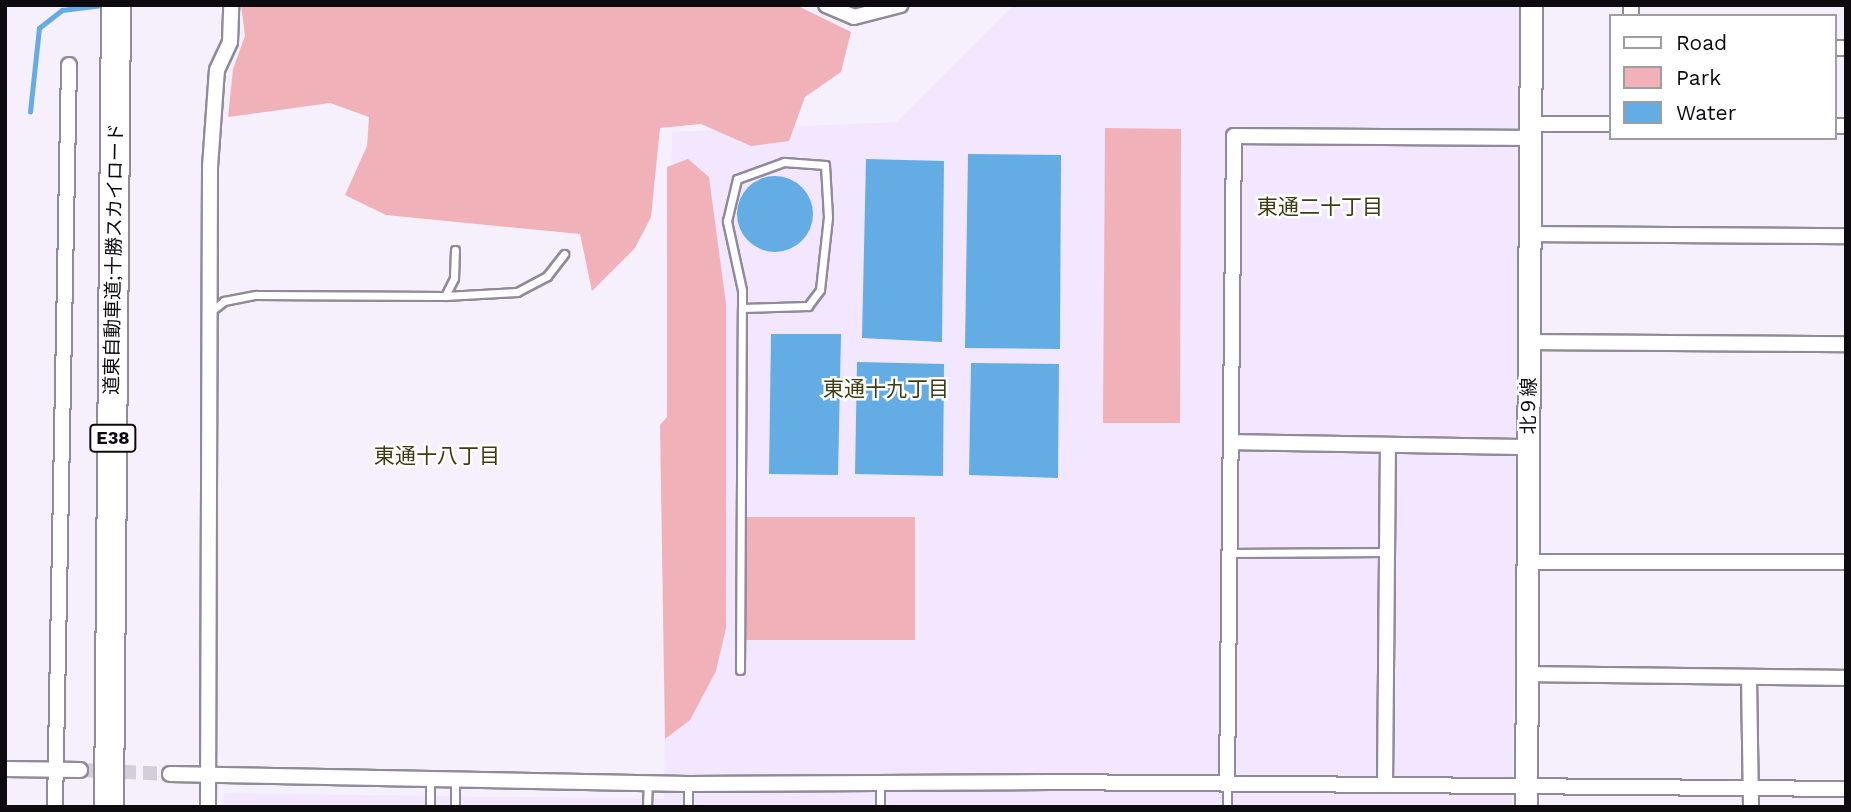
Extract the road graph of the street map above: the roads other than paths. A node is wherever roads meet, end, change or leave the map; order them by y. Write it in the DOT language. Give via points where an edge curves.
graph roads {
  1 [pos="116,5"];
  2 [pos="231,5"];
  3 [pos="826,5"];
  4 [pos="900,5"];
  5 [pos="1531,5"];
  6 [pos="69,65"];
  7 [pos="1610,124"];
  8 [pos="1530,131"];
  9 [pos="1530,234"];
  10 [pos="1846,236"];
  11 [pos="456,250"];
  12 [pos="564,254"];
  13 [pos="445,296"];
  14 [pos="742,308"];
  15 [pos="209,312"];
  16 [pos="1529,342"];
  17 [pos="1846,344"];
  18 [pos="1232,442"];
  19 [pos="1388,444"];
  20 [pos="1529,447"];
  21 [pos="1387,552"];
  22 [pos="1230,553"];
  23 [pos="1528,562"];
  24 [pos="1846,562"];
  25 [pos="740,670"];
  26 [pos="1527,674"];
  27 [pos="1749,678"];
  28 [pos="1846,678"];
  29 [pos="5,769"];
  30 [pos="56,769"];
  31 [pos="80,770"];
  32 [pos="170,774"];
  33 [pos="208,776"];
  34 [pos="430,779"];
  35 [pos="455,779"];
  36 [pos="648,783"];
  37 [pos="880,783"];
  38 [pos="1227,783"];
  39 [pos="688,784"];
  40 [pos="1385,785"];
  41 [pos="1527,785"];
  42 [pos="1751,788"];
  43 [pos="1846,789"];
  44 [pos="55,807"];
  45 [pos="109,807"];
  46 [pos="208,807"];
  47 [pos="430,807"];
  48 [pos="455,807"];
  49 [pos="647,807"];
  50 [pos="688,807"];
  51 [pos="880,807"];
  52 [pos="1227,807"];
  53 [pos="1526,807"];
  54 [pos="1751,807"];
  1 -- 45 [label="highway, 道東自動車道;十勝スカイロード / E38"];
  2 -- 15 [label="street" via="230,42 217,70 210,167"];
  3 -- 4 [label="street" via="854,17"];
  5 -- 8 [label="street, 北９線"];
  6 -- 30 [label="street"];
  7 -- 8 [label="street"];
  8 -- 9 [label="street, 北９線"];
  8 -- 18 [label="street" via="1234,136"];
  9 -- 10 [label="street"];
  9 -- 16 [label="street, 北９線"];
  11 -- 13 [label="lane" via="454,278"];
  12 -- 13 [label="lane" via="547,276 517,292"];
  13 -- 15 [label="lane" via="255,295 224,301"];
  14 -- 14 [label="lane" via="727,221 737,179 784,162 825,165 828,217 820,290 808,306"];
  14 -- 25 [label="lane"];
  15 -- 33 [label="street"];
  16 -- 17 [label="street"];
  16 -- 20 [label="street, 北９線"];
  18 -- 19 [label="street"];
  18 -- 22 [label="street"];
  19 -- 20 [label="street"];
  19 -- 21 [label="street"];
  20 -- 23 [label="street, 北９線"];
  21 -- 22 [label="lane"];
  21 -- 40 [label="street"];
  22 -- 38 [label="street"];
  23 -- 24 [label="street"];
  23 -- 26 [label="street, 北９線"];
  26 -- 27 [label="street"];
  26 -- 41 [label="street, 北９線"];
  27 -- 28 [label="street"];
  27 -- 42 [label="street"];
  29 -- 30 [label="street"];
  30 -- 31 [label="street"];
  30 -- 44 [label="street"];
  32 -- 33 [label="street"];
  33 -- 34 [label="street"];
  33 -- 46 [label="street"];
  34 -- 35 [label="street"];
  34 -- 47 [label="lane"];
  35 -- 36 [label="street"];
  35 -- 48 [label="lane"];
  36 -- 39 [label="street"];
  36 -- 49 [label="lane"];
  37 -- 38 [label="street"];
  37 -- 39 [label="street"];
  37 -- 51 [label="lane"];
  38 -- 40 [label="street"];
  38 -- 52 [label="lane"];
  39 -- 50 [label="lane"];
  40 -- 41 [label="street"];
  41 -- 42 [label="street"];
  41 -- 53 [label="street, 北９線"];
  42 -- 43 [label="street"];
  42 -- 54 [label="street"];
}
